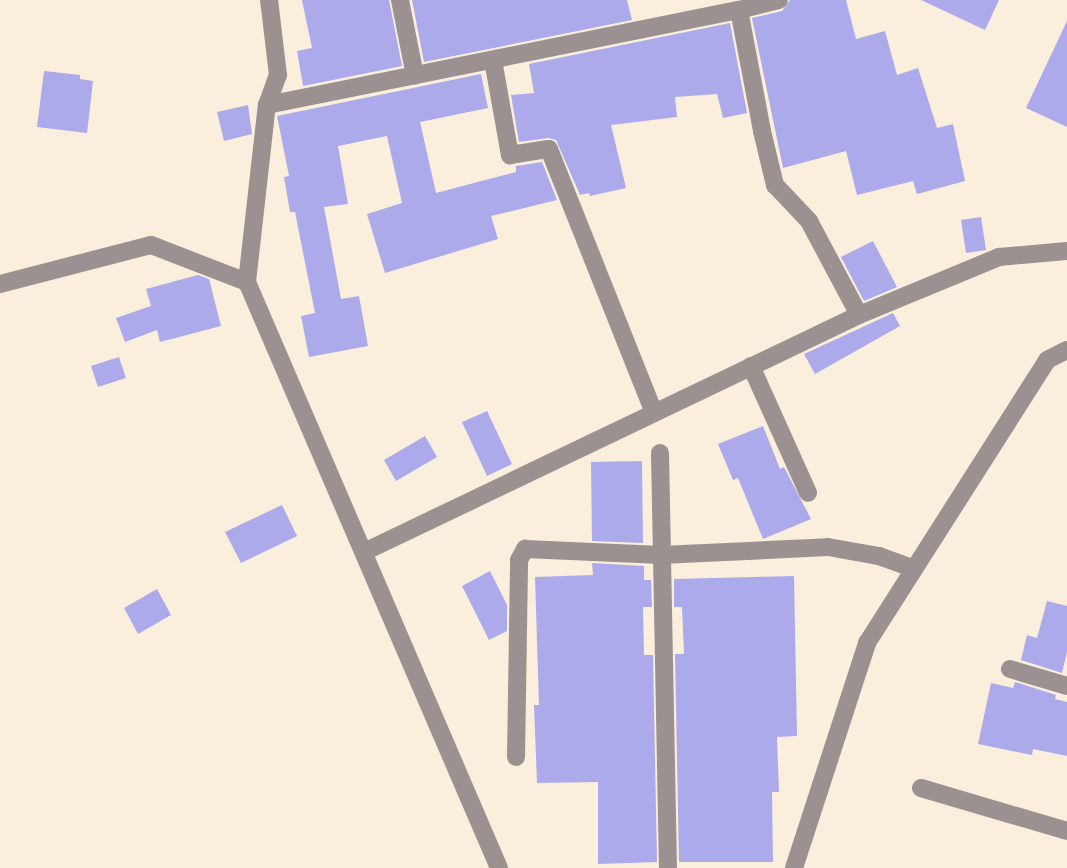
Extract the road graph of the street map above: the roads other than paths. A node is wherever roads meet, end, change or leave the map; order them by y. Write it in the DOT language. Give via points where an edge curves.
graph roads {
  1 [pos="269,0"];
  2 [pos="400,0"];
  3 [pos="779,0"];
  4 [pos="715,7"];
  5 [pos="739,10"];
  6 [pos="493,60"];
  7 [pos="415,75"];
  8 [pos="267,105"];
  9 [pos="1067,251"];
  10 [pos="247,282"];
  11 [pos="0,284"];
  12 [pos="859,315"];
  13 [pos="1067,350"];
  14 [pos="751,366"];
  15 [pos="654,413"];
  16 [pos="660,453"];
  17 [pos="808,493"];
  18 [pos="365,552"];
  19 [pos="662,555"];
  20 [pos="914,569"];
  21 [pos="1010,669"];
  22 [pos="1067,685"];
  23 [pos="516,757"];
  24 [pos="921,788"];
  25 [pos="1067,831"];
  26 [pos="499,868"];
  27 [pos="668,868"];
  28 [pos="794,868"];
  1 -- 8 [label="street" via="278,75"];
  2 -- 7 [label="street"];
  3 -- 5 [label="street"];
  4 -- 5 [label="street"];
  4 -- 6 [label="street"];
  5 -- 12 [label="street" via="775,185 809,221"];
  6 -- 7 [label="street"];
  6 -- 15 [label="street" via="510,155 549,149"];
  7 -- 8 [label="street"];
  8 -- 10 [label="street"];
  9 -- 12 [label="street" via="999,257"];
  10 -- 11 [label="street" via="151,245"];
  10 -- 18 [label="street"];
  12 -- 14 [label="street"];
  13 -- 20 [label="street" via="1046,360"];
  14 -- 15 [label="street"];
  14 -- 17 [label="street"];
  15 -- 18 [label="street"];
  16 -- 19 [label="street"];
  18 -- 26 [label="street"];
  19 -- 20 [label="street" via="828,547 879,556"];
  19 -- 23 [label="street" via="525,549 519,561"];
  19 -- 27 [label="street"];
  20 -- 28 [label="street" via="867,643"];
  21 -- 22 [label="street"];
  24 -- 25 [label="street"];
}
